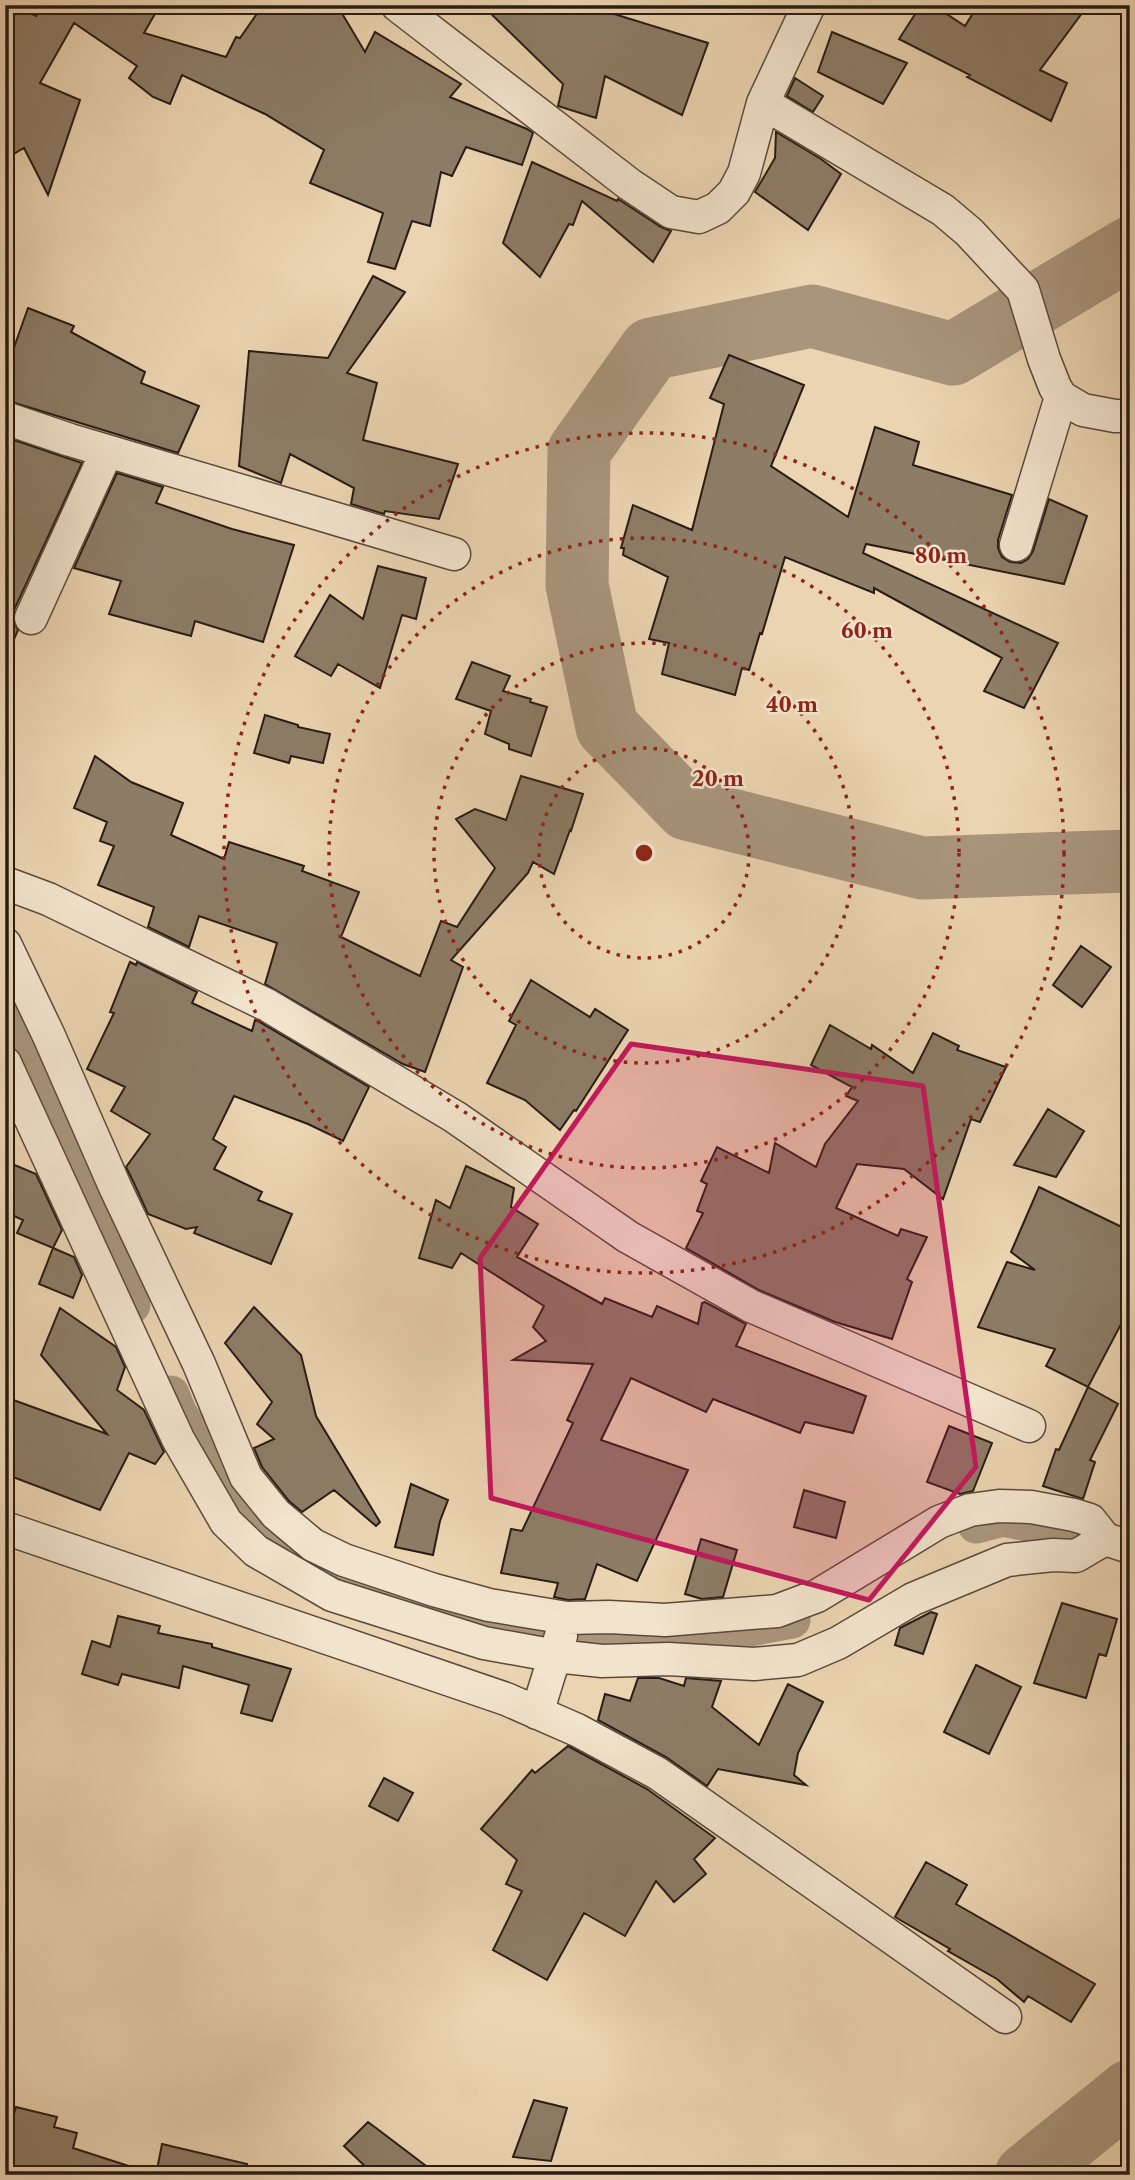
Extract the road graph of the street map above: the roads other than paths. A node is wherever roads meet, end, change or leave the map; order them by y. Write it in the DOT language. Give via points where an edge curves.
graph roads {
  1 [pos="809,5"];
  2 [pos="399,6"];
  3 [pos="763,103"];
  4 [pos="1061,397"];
  5 [pos="1130,416"];
  6 [pos="5,418"];
  7 [pos="107,451"];
  8 [pos="1016,545"];
  9 [pos="454,554"];
  10 [pos="31,618"];
  11 [pos="5,883"];
  12 [pos="5,944"];
  13 [pos="5,1063"];
  14 [pos="1029,1426"];
  15 [pos="5,1528"];
  16 [pos="1117,1543"];
  17 [pos="429,1607"];
  18 [pos="561,1638"];
  19 [pos="537,1713"];
  20 [pos="1005,2017"];
  1 -- 3 [label="street"];
  2 -- 3 [label="street" via="671,212 699,217 718,208 734,192 744,173"];
  3 -- 4 [label="street" via="943,210 969,232 1023,290"];
  4 -- 5 [label="street" via="1083,410"];
  4 -- 8 [label="street"];
  6 -- 7 [label="street"];
  7 -- 9 [label="street"];
  7 -- 10 [label="street"];
  11 -- 14 [label="street" via="48,899 267,1004 455,1117 628,1237 751,1306"];
  12 -- 17 [label="street" via="199,1364 246,1477 275,1514 313,1545"];
  13 -- 17 [label="street" via="178,1440 226,1522 256,1551 332,1595"];
  15 -- 19 [label="street"];
  16 -- 18 [label="street" via="1076,1556 1007,1560 984,1568 913,1599 838,1643 798,1660 754,1664 602,1661"];
  16 -- 18 [label="street" via="1090,1520 1074,1515 1031,1507 980,1508 939,1522 817,1595 776,1611 665,1620 609,1617"];
  17 -- 18 [label="street" via="489,1605"];
  18 -- 19 [label="street"];
  19 -- 20 [label="street" via="657,1773"];
}
